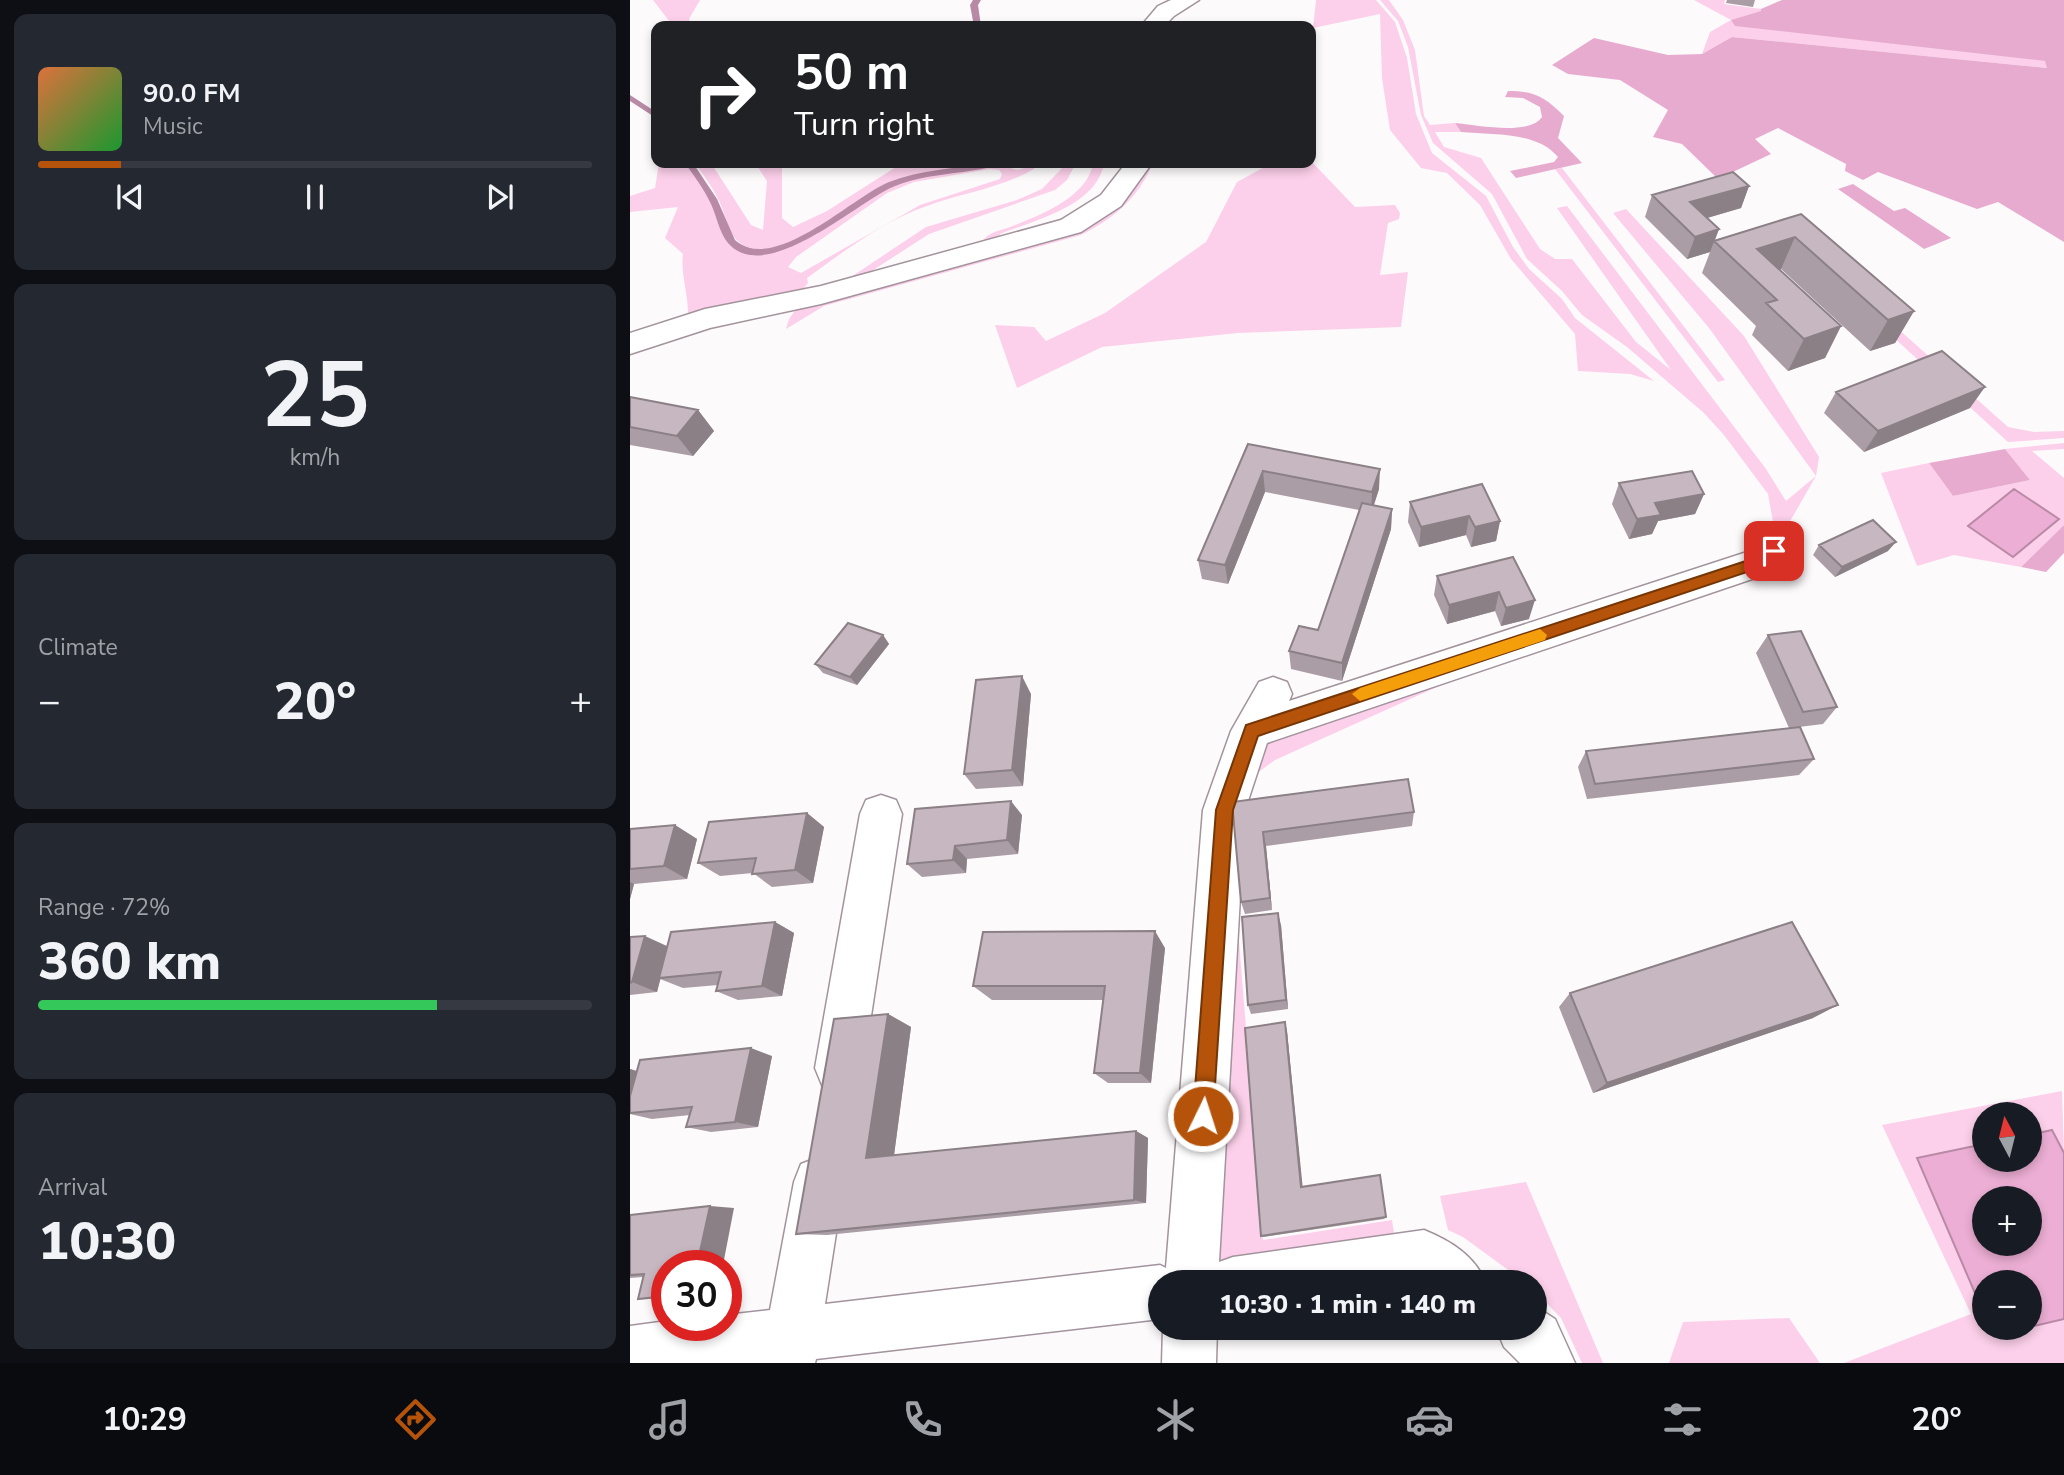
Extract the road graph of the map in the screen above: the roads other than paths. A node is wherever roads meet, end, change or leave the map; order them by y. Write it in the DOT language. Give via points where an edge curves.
graph roads {
  1 [pos="1188,0"];
  2 [pos="1157,21"];
  3 [pos="1136,168"];
  4 [pos="630,344"];
  5 [pos="1774,551"];
  6 [pos="881,814"];
  7 [pos="1192,1270"];
  8 [pos="1325,1270"];
  9 [pos="1443,1270"];
  10 [pos="1148,1294"];
  11 [pos="1190,1340"];
  12 [pos="1537,1340"];
  13 [pos="791,1348"];
  14 [pos="630,1353"];
  15 [pos="1189,1363"];
  16 [pos="1548,1363"];
  1 -- 2 [label="street"];
  3 -- 4 [label="street" via="1122,192 1071,226 821,295 705,319"];
  5 -- 7 [label="street" via="1763,561 1262,712 1224,810"];
  6 -- 13 [label="street"];
  8 -- 9 [label="street" via="1424,1256"];
  10 -- 13 [label="street"];
  11 -- 15 [label="street"];
  12 -- 16 [label="street"];
  13 -- 14 [label="street"];
}
